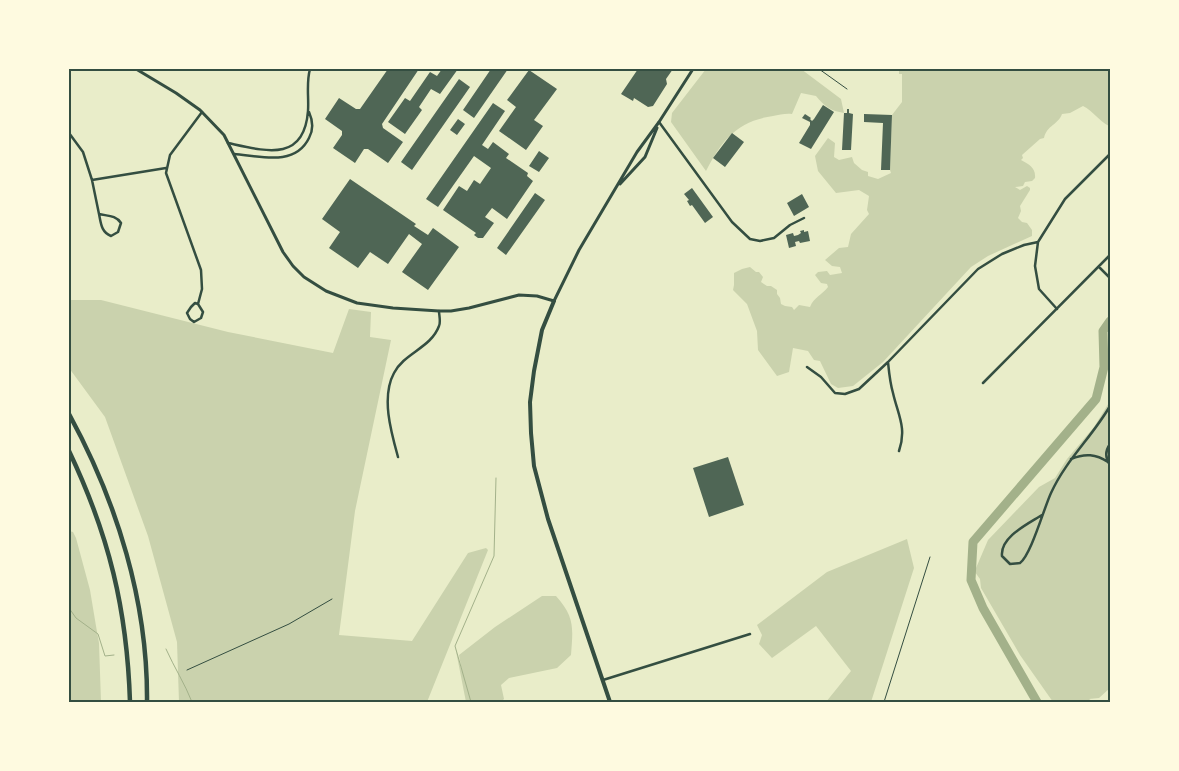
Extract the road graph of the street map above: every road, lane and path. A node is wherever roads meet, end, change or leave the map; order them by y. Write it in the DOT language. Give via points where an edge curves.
graph roads {
  1 [pos="136,69"];
  2 [pos="310,69"];
  3 [pos="694,69"];
  4 [pos="819,69"];
  5 [pos="847,89"];
  6 [pos="308,111"];
  7 [pos="202,112"];
  8 [pos="660,122"];
  9 [pos="69,133"];
  10 [pos="228,143"];
  11 [pos="234,154"];
  12 [pos="1110,154"];
  13 [pos="166,168"];
  14 [pos="92,180"];
  15 [pos="615,190"];
  16 [pos="99,214"];
  17 [pos="804,218"];
  18 [pos="1038,242"];
  19 [pos="1110,255"];
  20 [pos="1099,267"];
  21 [pos="1110,278"];
  22 [pos="554,301"];
  23 [pos="198,304"];
  24 [pos="1057,309"];
  25 [pos="439,310"];
  26 [pos="888,362"];
  27 [pos="807,367"];
  28 [pos="983,383"];
  29 [pos="1110,406"];
  30 [pos="69,414"];
  31 [pos="1110,444"];
  32 [pos="69,451"];
  33 [pos="899,451"];
  34 [pos="398,457"];
  35 [pos="1070,460"];
  36 [pos="1109,463"];
  37 [pos="1042,515"];
  38 [pos="930,558"];
  39 [pos="332,599"];
  40 [pos="750,634"];
  41 [pos="187,670"];
  42 [pos="602,680"];
  43 [pos="130,702"];
  44 [pos="147,702"];
  45 [pos="610,702"];
  46 [pos="884,702"];
  1 -- 7 [label="street"];
  2 -- 6 [label="street"];
  3 -- 8 [label="street"];
  4 -- 5 [label="lane"];
  6 -- 10 [label="street" via="302,136 288,148 267,150"];
  6 -- 11 [label="street" via="313,123 312,132 295,153 273,158"];
  7 -- 10 [label="street"];
  7 -- 13 [label="street" via="170,155"];
  8 -- 15 [label="street" via="637,152"];
  8 -- 15 [label="street" via="645,157"];
  8 -- 17 [label="street" via="732,222 750,239 774,238 790,224"];
  9 -- 14 [label="street" via="83,152"];
  10 -- 11 [label="street"];
  11 -- 25 [label="street" via="275,238 304,277 326,291 356,303"];
  12 -- 18 [label="street" via="1065,200"];
  13 -- 14 [label="street"];
  13 -- 23 [label="street" via="168,183 200,270 202,288"];
  14 -- 16 [label="street"];
  15 -- 22 [label="street" via="579,250"];
  16 -- 16 [label="street" via="119,220 118,232 111,236 106,234"];
  18 -- 24 [label="street" via="1035,266 1039,288"];
  18 -- 26 [label="street" via="1002,254 978,269"];
  19 -- 20 [label="street"];
  20 -- 21 [label="street"];
  20 -- 24 [label="street"];
  22 -- 25 [label="street" via="519,295 469,308"];
  22 -- 42 [label="main road" via="542,330 530,402 534,466 548,519"];
  23 -- 23 [label="street" via="195,303 188,313 194,322 201,318 203,312"];
  24 -- 28 [label="street"];
  25 -- 34 [label="street" via="440,325 432,338 400,363 389,388 388,412"];
  26 -- 27 [label="street" via="859,389 845,394 835,393"];
  26 -- 33 [label="street" via="893,394 902,420 903,440"];
  29 -- 35 [label="street"];
  30 -- 44 [label="highway" via="100,476 124,546 140,625"];
  31 -- 36 [label="street" via="1106,452"];
  32 -- 43 [label="highway" via="91,500 110,560 122,614"];
  35 -- 36 [label="street" via="1095,455"];
  35 -- 37 [label="street" via="1060,474"];
  37 -- 37 [label="street" via="1005,544 1002,556 1010,564 1020,563 1026,557"];
  38 -- 46 [label="path"];
  39 -- 41 [label="path" via="289,624"];
  40 -- 42 [label="street"];
  42 -- 45 [label="main road"];
}
